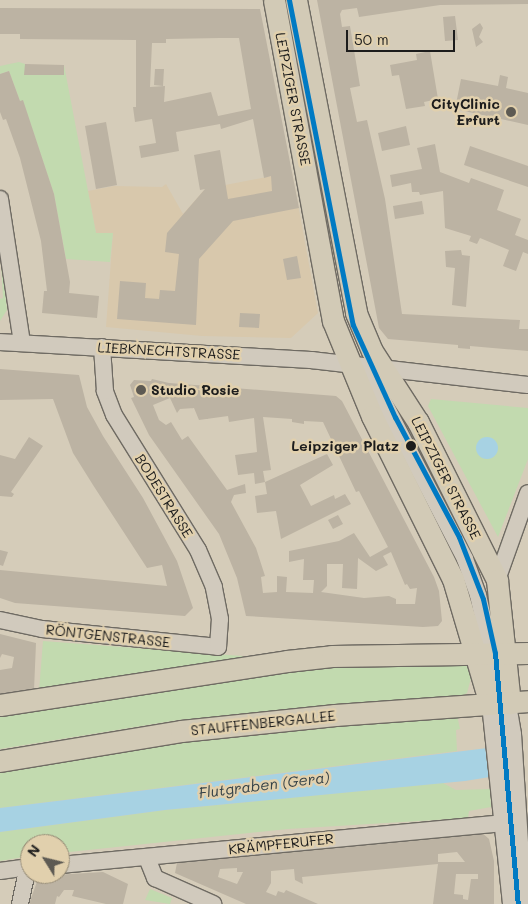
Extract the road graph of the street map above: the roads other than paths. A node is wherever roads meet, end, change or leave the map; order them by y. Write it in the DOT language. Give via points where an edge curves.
graph roads {
  1 [pos="274,0"];
  2 [pos="296,0"];
  3 [pos="0,199"];
  4 [pos="0,342"];
  5 [pos="22,342"];
  6 [pos="102,348"];
  7 [pos="343,364"];
  8 [pos="385,370"];
  9 [pos="528,385"];
  10 [pos="528,493"];
  11 [pos="497,580"];
  12 [pos="0,620"];
  13 [pos="218,647"];
  14 [pos="491,653"];
  15 [pos="528,653"];
  16 [pos="509,703"];
  17 [pos="0,705"];
  18 [pos="0,761"];
  19 [pos="523,821"];
  20 [pos="502,823"];
  21 [pos="147,858"];
  22 [pos="70,864"];
  23 [pos="20,868"];
  24 [pos="0,871"];
  25 [pos="25,884"];
  26 [pos="20,904"];
  27 [pos="213,904"];
  28 [pos="511,904"];
  29 [pos="524,904"];
  1 -- 7 [label="main road, LEIPZIGER STRASSE" via="326,290"];
  2 -- 8 [label="main road, LEIPZIGER STRASSE" via="356,313 372,352"];
  3 -- 5 [label="street"];
  4 -- 5 [label="street, LIEBKNECHTSTRASSE"];
  5 -- 6 [label="street, LIEBKNECHTSTRASSE"];
  6 -- 7 [label="street, LIEBKNECHTSTRASSE"];
  6 -- 13 [label="street, BODESTRASSE" via="102,375 114,415 198,550 214,587 220,619"];
  7 -- 8 [label="street"];
  7 -- 14 [label="main road, LEIPZIGER STRASSE"];
  8 -- 9 [label="street"];
  8 -- 11 [label="main road, LEIPZIGER STRASSE" via="418,422"];
  10 -- 11 [label="street"];
  11 -- 14 [label="main road, LEIPZIGER STRASSE"];
  12 -- 13 [label="street, RÖNTGENSTRASSE" via="42,629"];
  14 -- 15 [label="main road"];
  14 -- 16 [label="main road, LEIPZIGER STRASSE"];
  14 -- 16 [label="main road, LEIPZIGER STRASSE"];
  14 -- 17 [label="main road" via="287,660"];
  16 -- 18 [label="main road, STAUFFENBERGALLEE" via="335,714 181,731"];
  16 -- 19 [label="street" via="517,802"];
  16 -- 20 [label="street" via="493,736"];
  19 -- 29 [label="street"];
  20 -- 21 [label="street, KRÄMPFERUFER"];
  20 -- 28 [label="street"];
  21 -- 22 [label="street, KRÄMPFERUFER"];
  21 -- 27 [label="street" via="155,878"];
  23 -- 24 [label="street"];
  25 -- 26 [label="street"];
}
